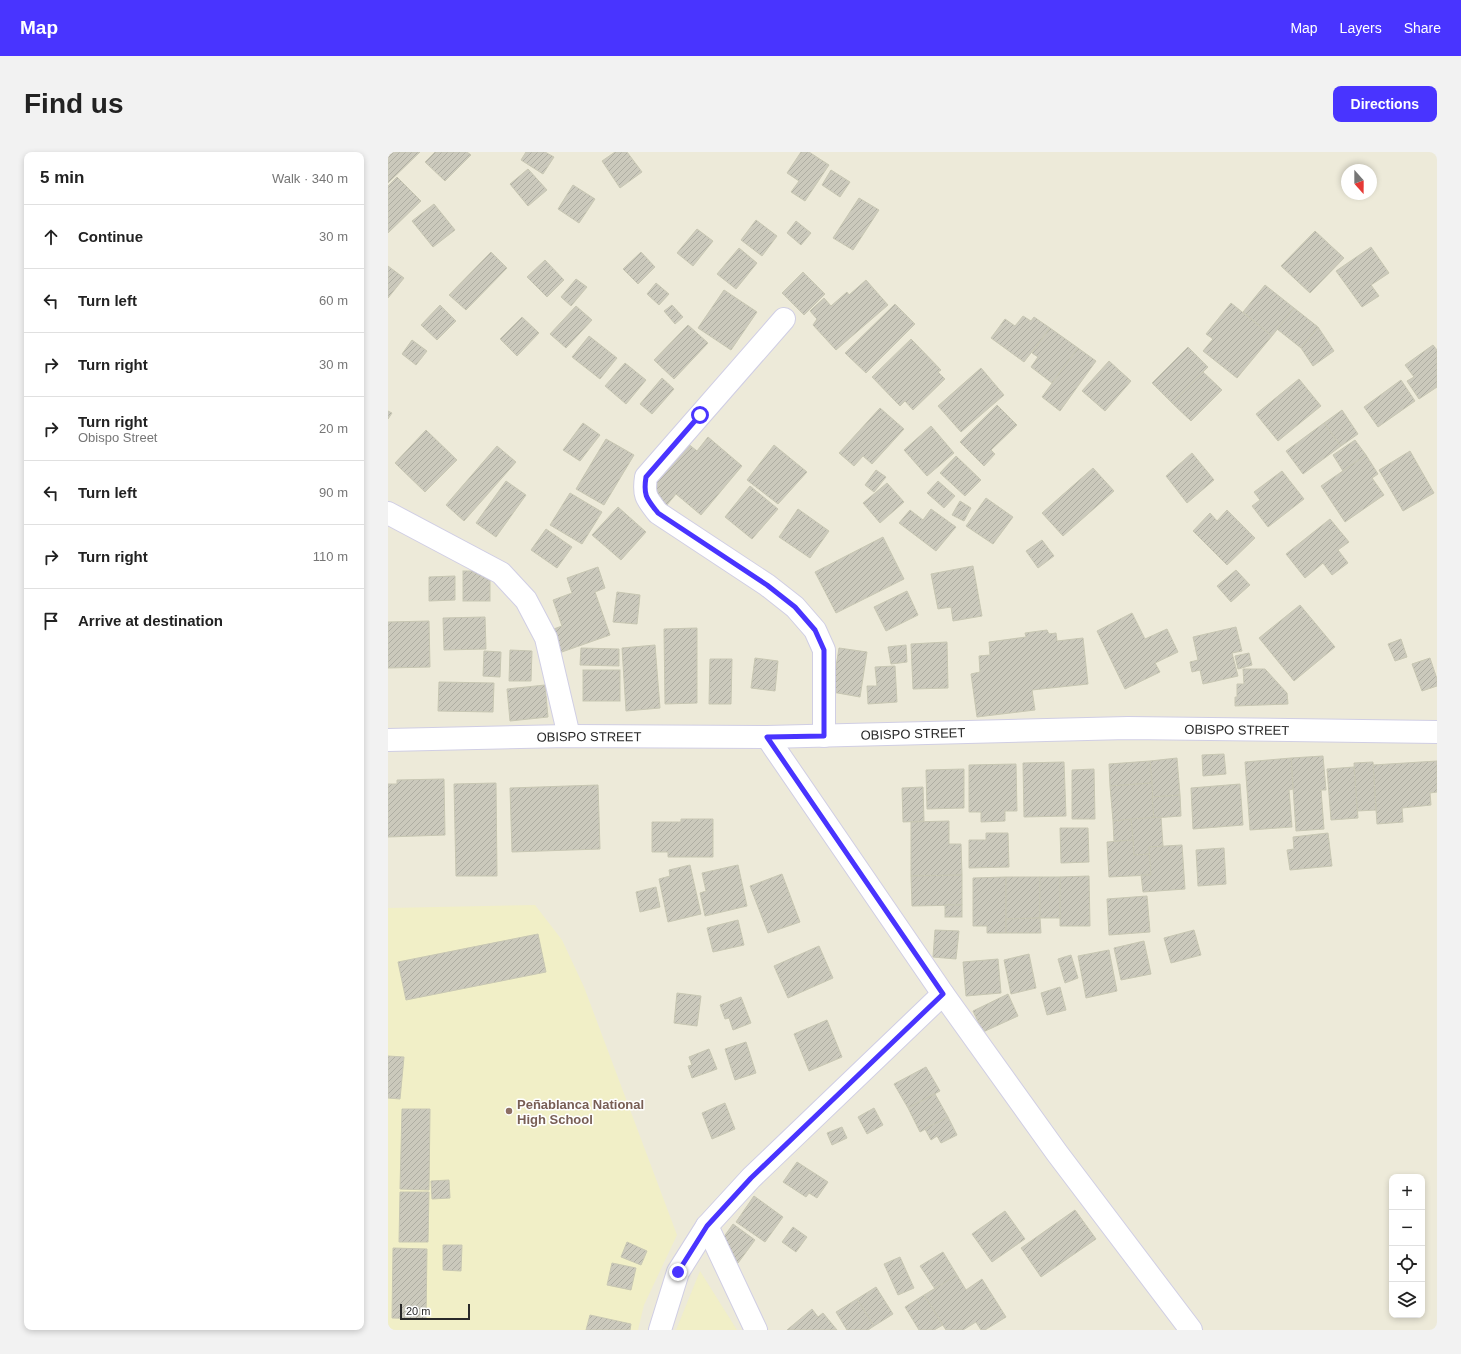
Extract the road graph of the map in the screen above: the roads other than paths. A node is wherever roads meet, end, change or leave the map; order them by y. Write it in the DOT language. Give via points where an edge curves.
graph roads {
  1 [pos="784,319"];
  2 [pos="388,513"];
  3 [pos="1437,732"];
  4 [pos="569,736"];
  5 [pos="824,736"];
  6 [pos="767,737"];
  7 [pos="388,740"];
  8 [pos="943,994"];
  9 [pos="707,1226"];
  10 [pos="660,1330"];
  11 [pos="756,1330"];
  12 [pos="1191,1330"];
  1 -- 5 [label="street" via="646,477 644,490 648,501 658,513 767,585 795,607 815,630 824,650"];
  2 -- 4 [label="street" via="501,573 526,600 546,638"];
  3 -- 5 [label="street, OBISPO STREET" via="1128,728"];
  4 -- 6 [label="street, OBISPO STREET"];
  4 -- 7 [label="street, OBISPO STREET"];
  5 -- 6 [label="street, OBISPO STREET"];
  6 -- 8 [label="street"];
  8 -- 9 [label="street" via="751,1178"];
  8 -- 12 [label="street" via="1057,1153"];
  9 -- 10 [label="street" via="678,1272"];
  9 -- 11 [label="street"];
}
